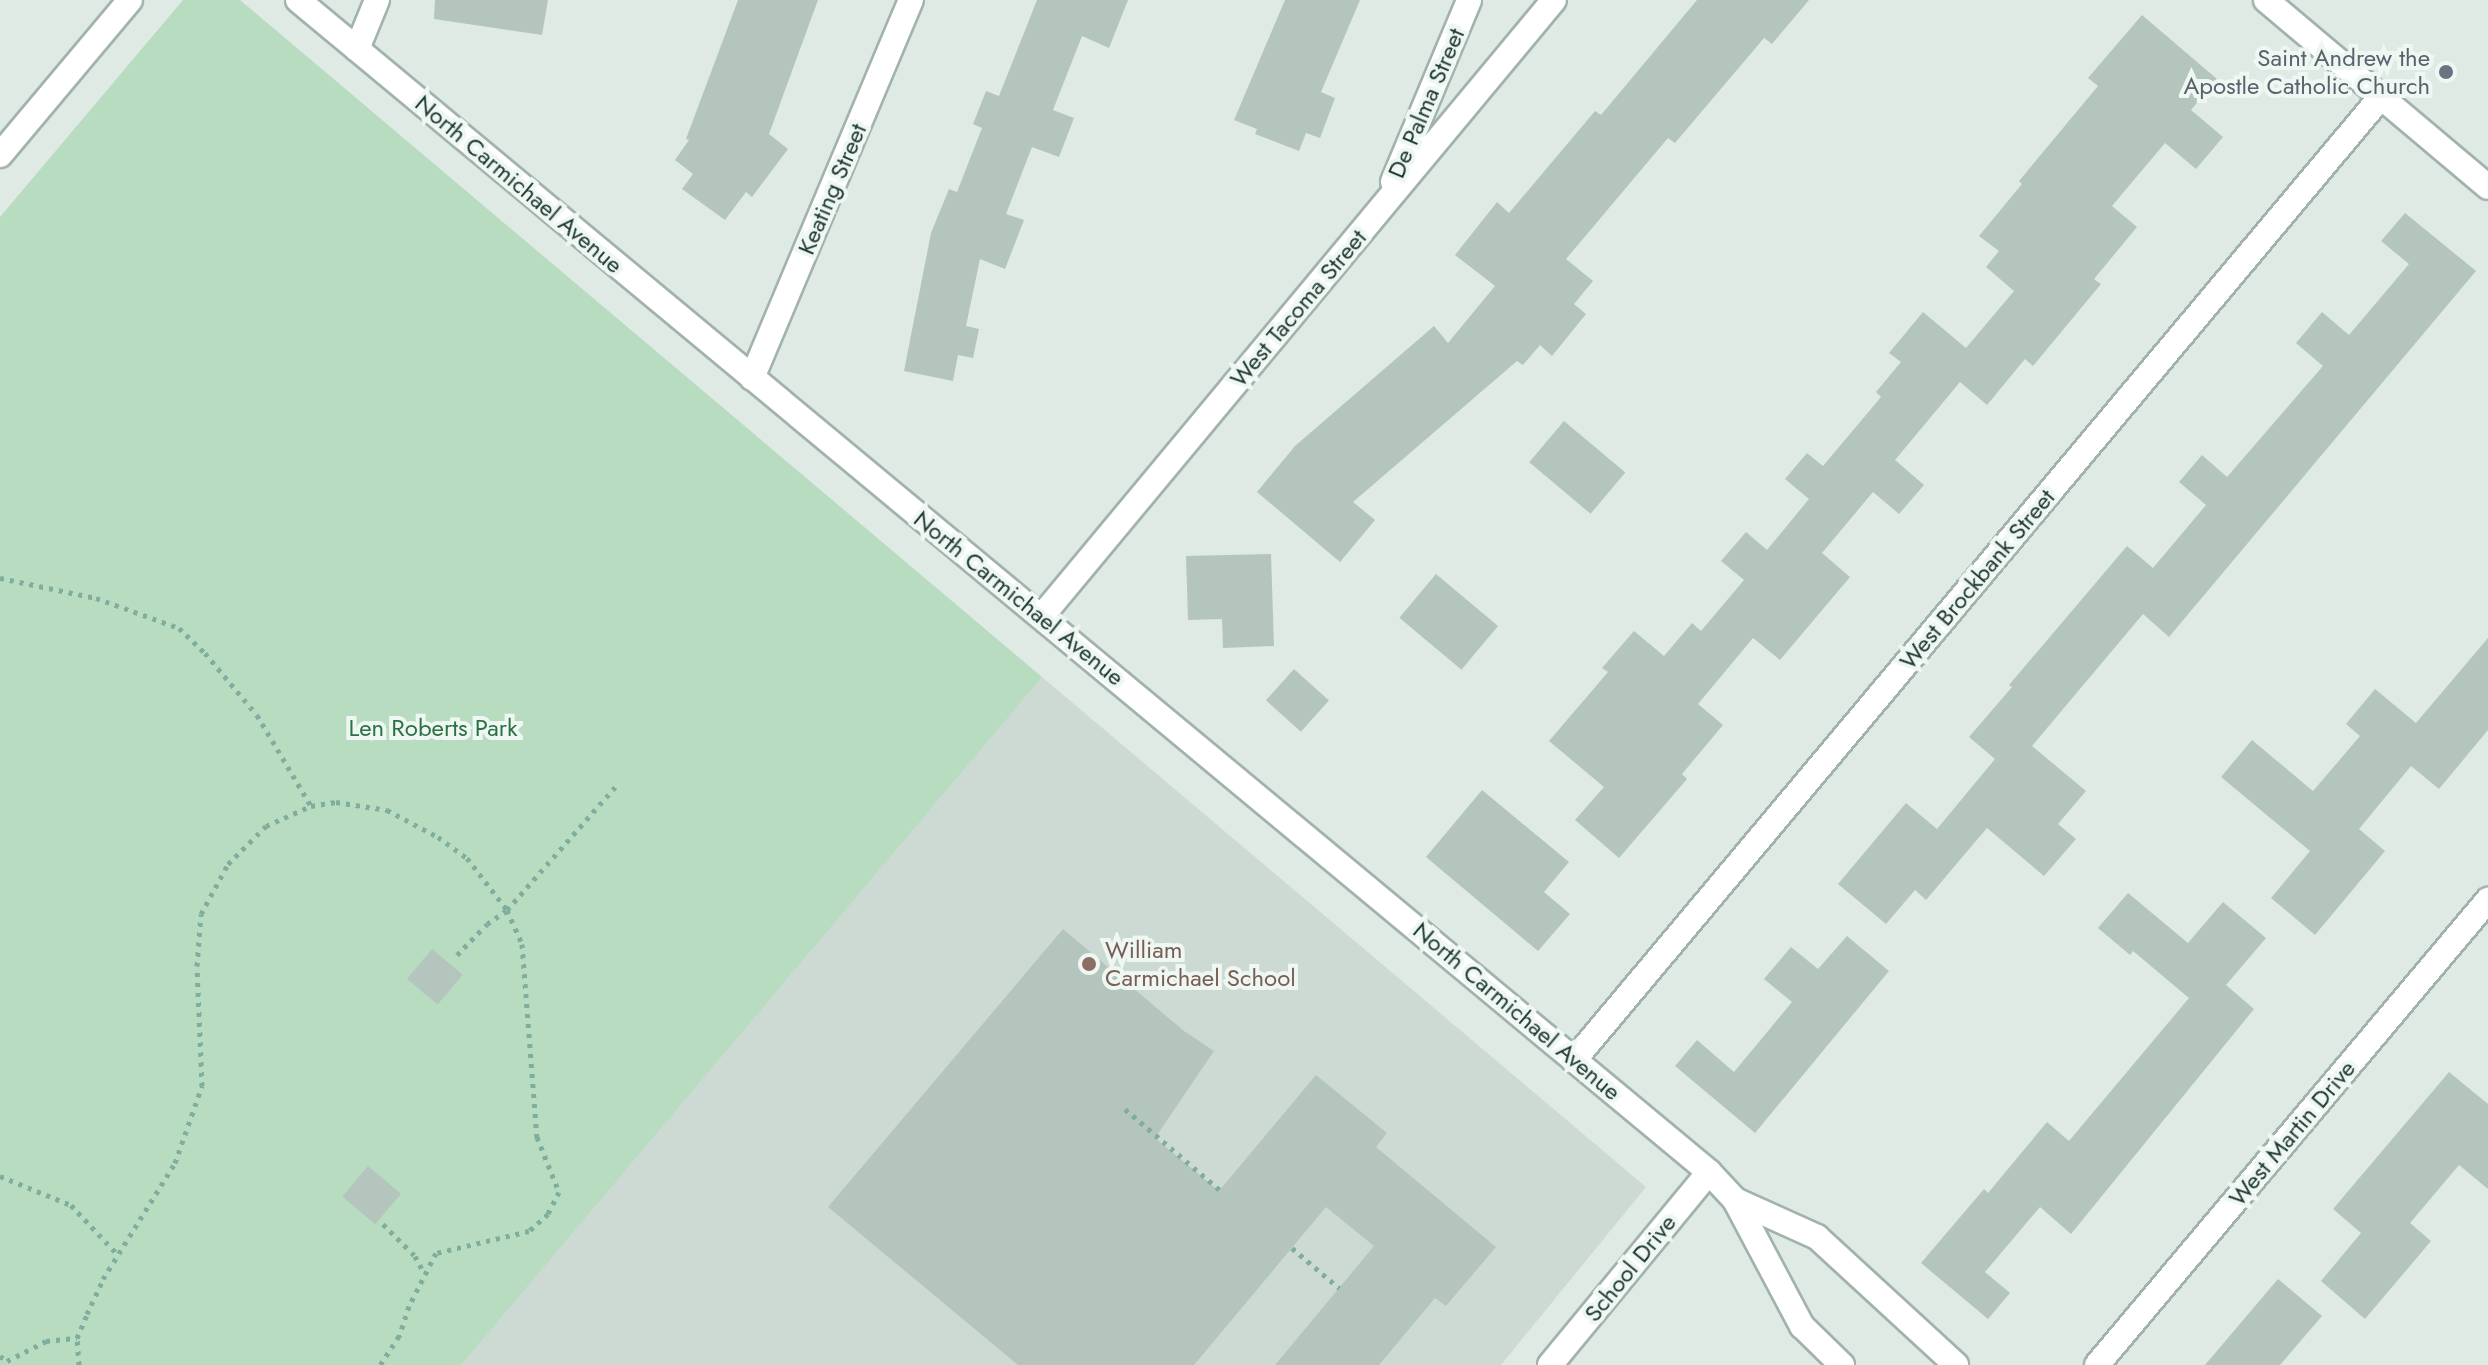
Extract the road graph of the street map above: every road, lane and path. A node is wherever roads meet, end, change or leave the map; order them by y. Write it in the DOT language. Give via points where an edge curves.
graph roads {
  1 [pos="130,0"];
  2 [pos="298,0"];
  3 [pos="377,0"];
  4 [pos="911,0"];
  5 [pos="1469,0"];
  6 [pos="1554,0"];
  7 [pos="2266,0"];
  8 [pos="357,49"];
  9 [pos="2380,98"];
  10 [pos="0,155"];
  11 [pos="2488,187"];
  12 [pos="1383,206"];
  13 [pos="752,378"];
  14 [pos="0,578"];
  15 [pos="1042,616"];
  16 [pos="615,787"];
  17 [pos="311,806"];
  18 [pos="2488,900"];
  19 [pos="507,910"];
  20 [pos="457,955"];
  21 [pos="1574,1060"];
  22 [pos="1125,1109"];
  23 [pos="1709,1172"];
  24 [pos="0,1176"];
  25 [pos="1220,1190"];
  26 [pos="1735,1200"];
  27 [pos="383,1224"];
  28 [pos="1292,1248"];
  29 [pos="119,1256"];
  30 [pos="424,1274"];
  31 [pos="1339,1288"];
  32 [pos="77,1338"];
  33 [pos="0,1356"];
  34 [pos="79,1365"];
  35 [pos="380,1365"];
  36 [pos="1550,1365"];
  37 [pos="1842,1365"];
  38 [pos="1956,1365"];
  39 [pos="2097,1365"];
  1 -- 10 [label="street"];
  2 -- 8 [label="street, North Carmichael Avenue"];
  3 -- 8 [label="street"];
  4 -- 13 [label="street, Keating Street"];
  5 -- 12 [label="street, De Palma Street"];
  6 -- 12 [label="street, West Tacoma Street"];
  7 -- 9 [label="street"];
  8 -- 13 [label="street, North Carmichael Avenue"];
  9 -- 11 [label="street"];
  9 -- 21 [label="street, West Brockbank Street"];
  12 -- 15 [label="street, West Tacoma Street"];
  13 -- 15 [label="street, North Carmichael Avenue"];
  14 -- 17 [label="path" via="96,598 179,628 257,715"];
  15 -- 21 [label="street, North Carmichael Avenue"];
  16 -- 19 [label="path"];
  17 -- 19 [label="path" via="363,804 408,819 467,858"];
  17 -- 29 [label="path" via="266,826 251,839 228,864 201,914 197,966 202,1086 175,1163"];
  18 -- 39 [label="street, West Martin Drive"];
  19 -- 20 [label="path"];
  19 -- 30 [label="path" via="522,944 537,1137 559,1192 548,1214 529,1231 436,1253"];
  21 -- 23 [label="street, North Carmichael Avenue"];
  22 -- 25 [label="path"];
  23 -- 26 [label="street, North Carmichael Avenue"];
  23 -- 36 [label="street, School Drive"];
  24 -- 29 [label="path" via="71,1205"];
  26 -- 37 [label="street, North Carmichael Avenue" via="1802,1326"];
  26 -- 38 [label="street, North Carmichael Avenue" via="1817,1237"];
  27 -- 30 [label="path" via="415,1256"];
  28 -- 31 [label="path"];
  29 -- 32 [label="path"];
  30 -- 35 [label="path" via="399,1336"];
  32 -- 33 [label="path" via="46,1341 7,1361"];
  32 -- 34 [label="path"];
}
